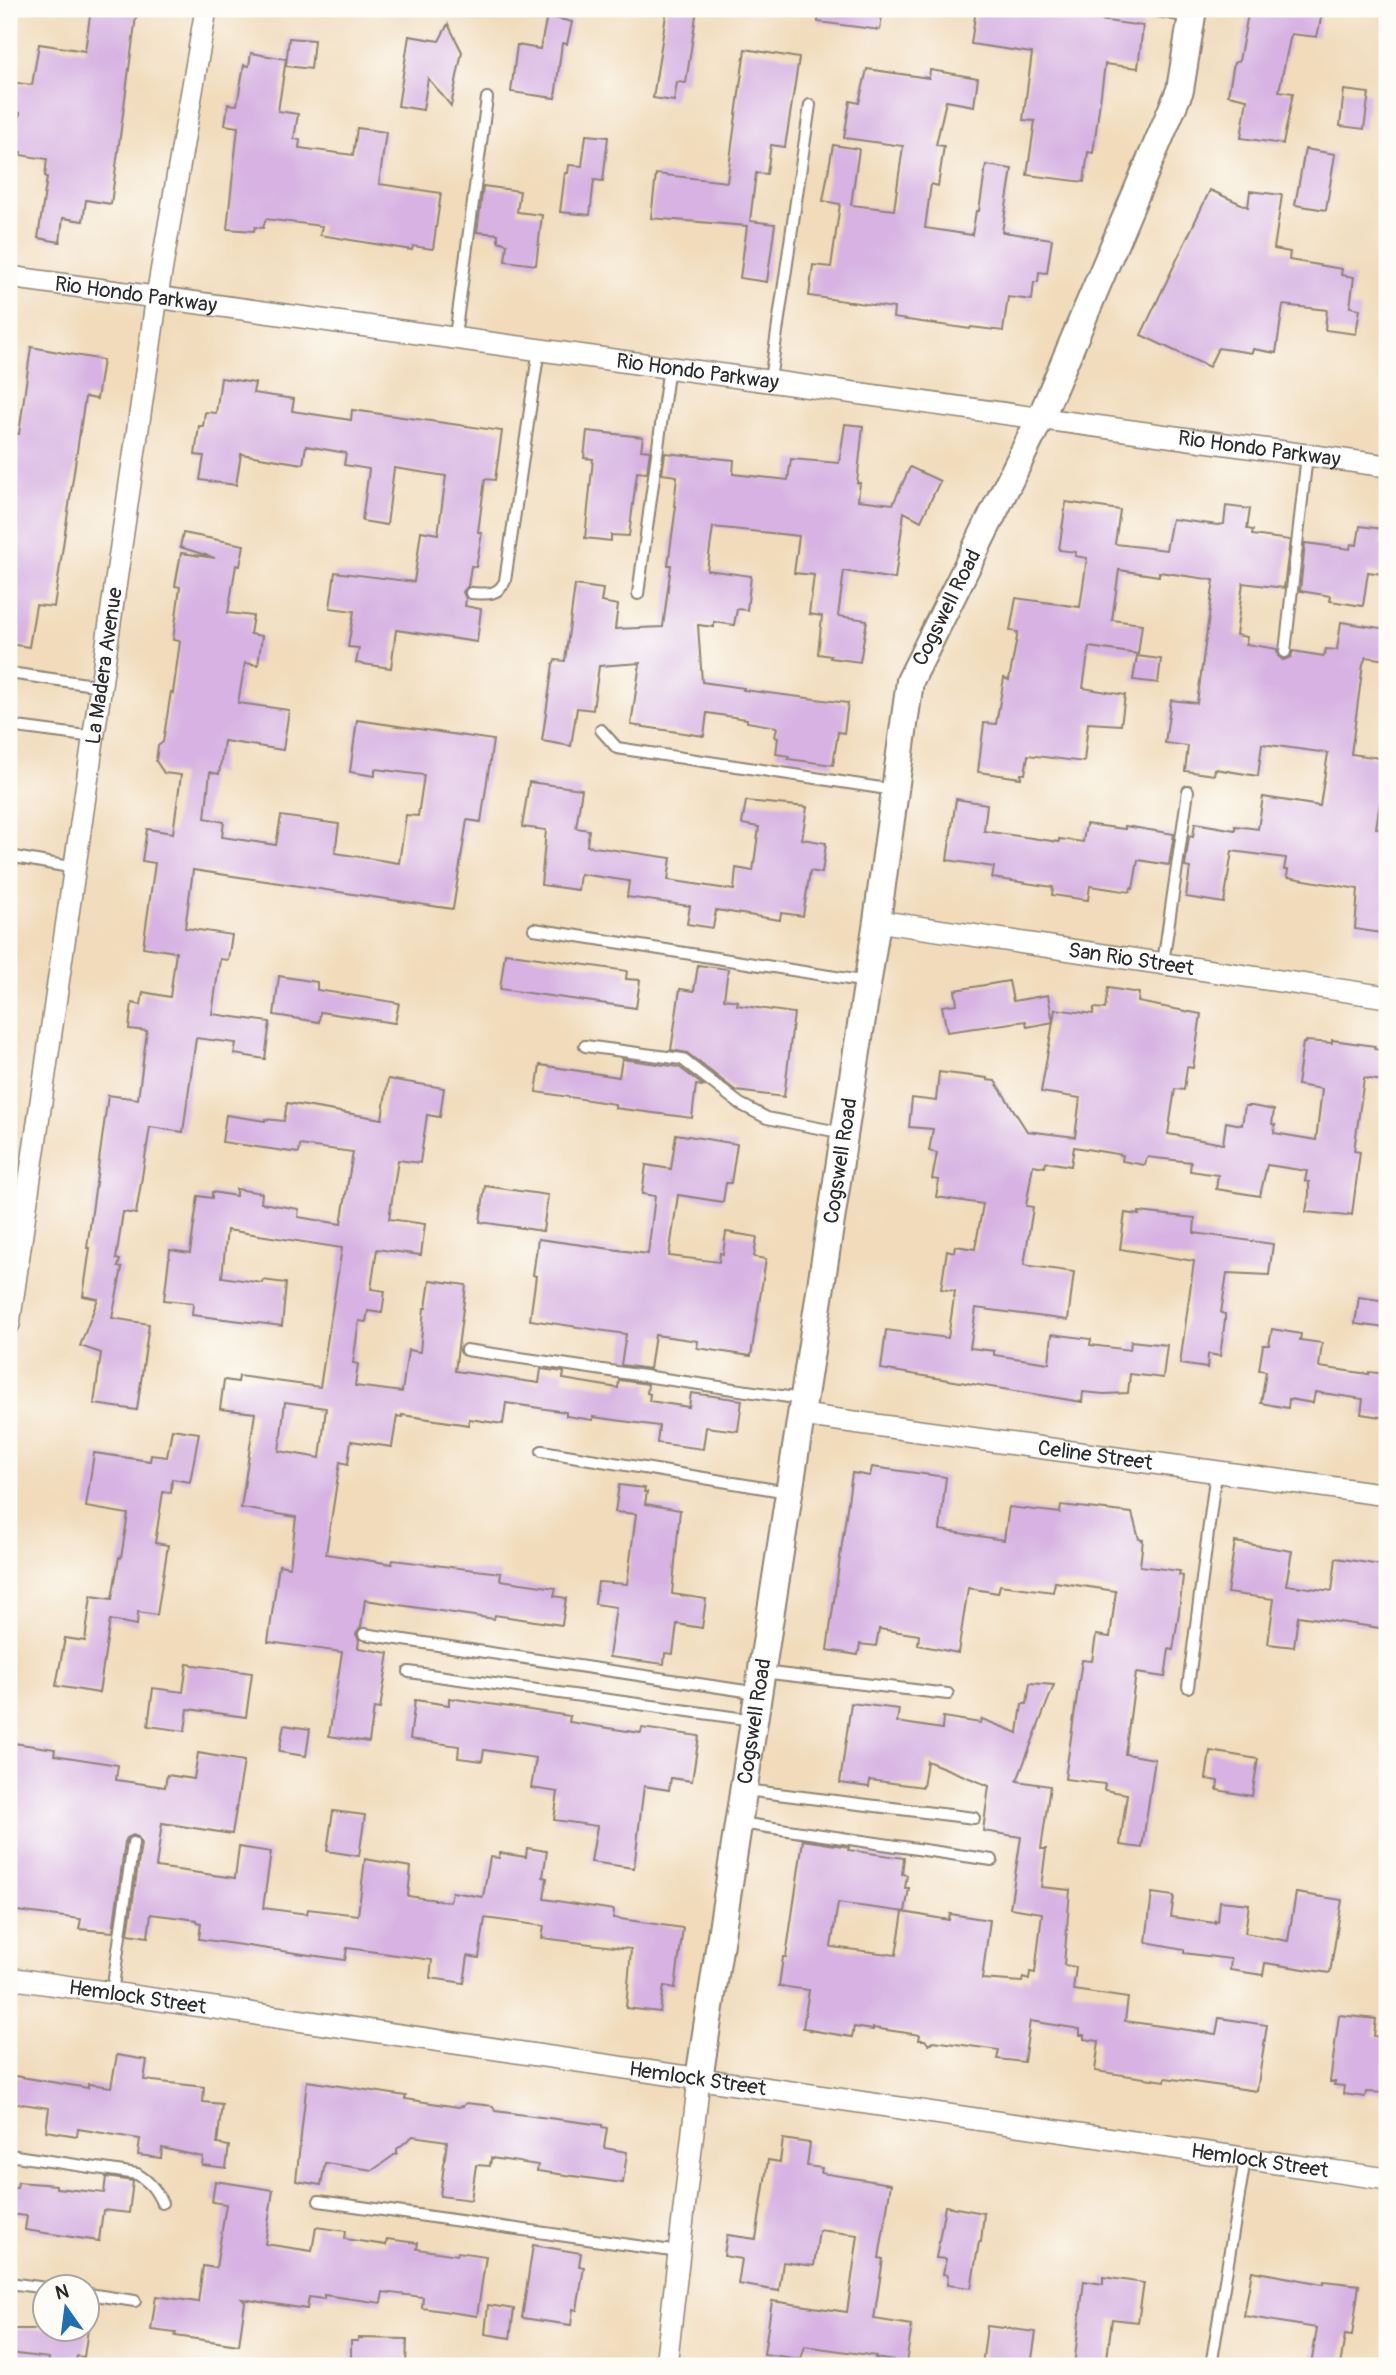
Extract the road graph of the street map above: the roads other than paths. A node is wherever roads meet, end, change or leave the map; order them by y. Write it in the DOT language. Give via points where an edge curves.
graph roads {
  1 [pos="206,9"];
  2 [pos="1146,9"];
  3 [pos="1192,13"];
  4 [pos="487,98"];
  5 [pos="810,105"];
  6 [pos="9,277"];
  7 [pos="157,296"];
  8 [pos="454,336"];
  9 [pos="539,348"];
  10 [pos="669,366"];
  11 [pos="770,380"];
  12 [pos="1041,417"];
  13 [pos="1307,455"];
  14 [pos="1387,466"];
  15 [pos="471,593"];
  16 [pos="638,594"];
  17 [pos="1286,652"];
  18 [pos="9,673"];
  19 [pos="101,686"];
  20 [pos="9,726"];
  21 [pos="601,730"];
  22 [pos="94,737"];
  23 [pos="895,790"];
  24 [pos="1188,791"];
  25 [pos="9,856"];
  26 [pos="75,868"];
  27 [pos="877,921"];
  28 [pos="534,929"];
  29 [pos="1163,963"];
  30 [pos="867,982"];
  31 [pos="1387,997"];
  32 [pos="585,1046"];
  33 [pos="845,1133"];
  34 [pos="9,1324"];
  35 [pos="466,1350"];
  36 [pos="803,1407"];
  37 [pos="542,1451"];
  38 [pos="1216,1471"];
  39 [pos="790,1492"];
  40 [pos="1387,1495"];
  41 [pos="364,1634"];
  42 [pos="409,1672"];
  43 [pos="761,1683"];
  44 [pos="1188,1687"];
  45 [pos="948,1694"];
  46 [pos="754,1720"];
  47 [pos="743,1789"];
  48 [pos="974,1818"];
  49 [pos="738,1822"];
  50 [pos="133,1843"];
  51 [pos="992,1860"];
  52 [pos="9,1978"];
  53 [pos="113,1993"];
  54 [pos="699,2079"];
  55 [pos="9,2155"];
  56 [pos="1245,2159"];
  57 [pos="1387,2179"];
  58 [pos="319,2201"];
  59 [pos="162,2203"];
  60 [pos="679,2252"];
  61 [pos="9,2283"];
  62 [pos="32,2286"];
  63 [pos="102,2296"];
  64 [pos="135,2301"];
  65 [pos="666,2366"];
  66 [pos="1211,2366"];
  1 -- 7 [label="street, La Madera Avenue"];
  2 -- 3 [label="lane"];
  3 -- 12 [label="street, Cogswell Road" via="1180,90"];
  4 -- 8 [label="lane"];
  5 -- 11 [label="lane"];
  6 -- 7 [label="street, Rio Hondo Parkway"];
  7 -- 8 [label="street, Rio Hondo Parkway"];
  7 -- 19 [label="street, La Madera Avenue"];
  8 -- 9 [label="street, Rio Hondo Parkway"];
  9 -- 10 [label="street, Rio Hondo Parkway"];
  9 -- 15 [label="lane" via="505,581 491,595"];
  10 -- 11 [label="street, Rio Hondo Parkway"];
  10 -- 16 [label="lane"];
  11 -- 12 [label="street, Rio Hondo Parkway"];
  12 -- 13 [label="street, Rio Hondo Parkway"];
  12 -- 23 [label="street, Cogswell Road" via="910,681"];
  13 -- 14 [label="street, Rio Hondo Parkway"];
  13 -- 17 [label="lane"];
  18 -- 19 [label="lane"];
  19 -- 22 [label="street, La Madera Avenue"];
  20 -- 22 [label="lane"];
  21 -- 23 [label="lane" via="617,748"];
  22 -- 26 [label="street, La Madera Avenue"];
  23 -- 27 [label="street, Cogswell Road"];
  24 -- 29 [label="lane"];
  25 -- 26 [label="lane"];
  26 -- 34 [label="street, La Madera Avenue"];
  27 -- 29 [label="street, San Rio Street"];
  27 -- 30 [label="street, Cogswell Road"];
  28 -- 30 [label="lane"];
  29 -- 31 [label="street, San Rio Street"];
  30 -- 33 [label="street, Cogswell Road"];
  32 -- 33 [label="lane" via="682,1059 740,1104 767,1118"];
  33 -- 36 [label="street, Cogswell Road"];
  35 -- 36 [label="lane"];
  36 -- 38 [label="street, Celine Street"];
  36 -- 39 [label="street, Cogswell Road"];
  37 -- 39 [label="lane"];
  38 -- 40 [label="street, Celine Street"];
  38 -- 44 [label="lane"];
  39 -- 43 [label="street, Cogswell Road"];
  41 -- 43 [label="lane"];
  42 -- 46 [label="lane"];
  43 -- 45 [label="lane"];
  43 -- 46 [label="street, Cogswell Road"];
  46 -- 47 [label="street, Cogswell Road"];
  47 -- 48 [label="lane"];
  47 -- 49 [label="street, Cogswell Road"];
  49 -- 51 [label="lane"];
  49 -- 54 [label="street, Cogswell Road"];
  50 -- 53 [label="lane"];
  52 -- 53 [label="street, Hemlock Street"];
  53 -- 54 [label="street, Hemlock Street"];
  54 -- 56 [label="street, Hemlock Street"];
  54 -- 60 [label="street, Cogswell Road"];
  55 -- 59 [label="lane" via="137,2174 148,2180"];
  56 -- 57 [label="street, Hemlock Street"];
  56 -- 66 [label="lane"];
  58 -- 60 [label="lane"];
  60 -- 65 [label="street, Cogswell Road"];
  61 -- 62 [label="lane"];
  63 -- 64 [label="lane"];
}
